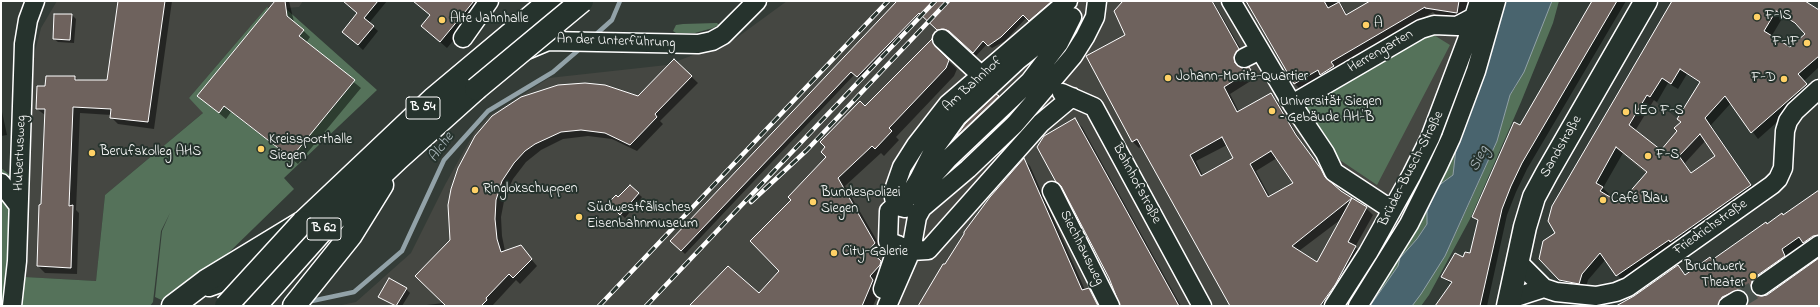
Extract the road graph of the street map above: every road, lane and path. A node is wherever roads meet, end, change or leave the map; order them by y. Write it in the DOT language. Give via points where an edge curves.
graph roads {
  1 [pos="35,1"];
  2 [pos="489,1"];
  3 [pos="550,1"];
  4 [pos="582,1"];
  5 [pos="758,1"];
  6 [pos="1231,1"];
  7 [pos="1496,1"];
  8 [pos="1646,1"];
  9 [pos="1091,2"];
  10 [pos="1070,9"];
  11 [pos="1476,9"];
  12 [pos="463,38"];
  13 [pos="942,39"];
  14 [pos="1260,50"];
  15 [pos="1244,58"];
  16 [pos="1006,68"];
  17 [pos="986,82"];
  18 [pos="1033,84"];
  19 [pos="1819,89"];
  20 [pos="1072,97"];
  21 [pos="1292,104"];
  22 [pos="962,131"];
  23 [pos="399,158"];
  24 [pos="1,183"];
  25 [pos="1052,191"];
  26 [pos="910,199"];
  27 [pos="18,205"];
  28 [pos="1393,214"];
  29 [pos="303,222"];
  30 [pos="1819,245"];
  31 [pos="905,248"];
  32 [pos="1518,262"];
  33 [pos="1761,286"];
  34 [pos="208,287"];
  35 [pos="1544,288"];
  36 [pos="884,302"];
  37 [pos="1509,302"];
  38 [pos="12,306"];
  39 [pos="173,306"];
  40 [pos="226,306"];
  41 [pos="255,306"];
  42 [pos="294,306"];
  43 [pos="1110,306"];
  44 [pos="1202,306"];
  45 [pos="1334,306"];
  46 [pos="1358,306"];
  1 -- 27 [label="street, Hubertusweg" via="28,20 24,44"];
  2 -- 12 [label="street"];
  3 -- 29 [label="main road, B 54" via="433,99"];
  4 -- 23 [label="main road, B 54, bridge" via="476,89"];
  5 -- 34 [label="street, An der Unterführung" via="723,35 712,41 698,44 548,41 482,71 269,266"];
  6 -- 14 [label="street"];
  7 -- 46 [label="street" via="1473,78 1451,138 1409,224"];
  8 -- 32 [label="main road, Sandstraße" via="1534,197"];
  9 -- 10 [label="street"];
  9 -- 18 [label="street" via="1095,17 1073,56"];
  10 -- 16 [label="street" via="1051,33"];
  10 -- 17 [label="street, Am Bahnhof"];
  10 -- 18 [label="street" via="1059,43"];
  11 -- 21 [label="street, Herrengarten" via="1457,26 1434,25 1421,29"];
  11 -- 28 [label="street, Brüder-Busch-Straße" via="1423,159"];
  13 -- 17 [label="street"];
  14 -- 15 [label="street"];
  14 -- 21 [label="street"];
  16 -- 17 [label="street" via="998,71"];
  16 -- 18 [label="street, Bahnhofstraße"];
  17 -- 22 [label="street" via="957,117"];
  17 -- 26 [label="street, Am Bahnhof" via="948,104 916,145 902,167 895,187 894,198"];
  18 -- 20 [label="street, Bahnhofstraße"];
  18 -- 22 [label="street"];
  18 -- 26 [label="street" via="1015,124 968,169"];
  19 -- 35 [label="street, Friedrichstraße" via="1794,111 1788,120 1785,131 1784,168 1772,185 1628,287 1596,296 1556,292"];
  20 -- 31 [label="street" via="1041,123 928,250"];
  20 -- 44 [label="street, Bahnhofstraße" via="1094,107"];
  21 -- 28 [label="street" via="1325,153 1334,172"];
  22 -- 26 [label="street" via="924,186"];
  23 -- 41 [label="main road, B 62" via="320,233"];
  23 -- 42 [label="main road, B 54" via="351,235"];
  24 -- 27 [label="street"];
  25 -- 43 [label="street, Siechhausweg"];
  26 -- 31 [label="street, Am Bahnhof" via="917,217"];
  26 -- 31 [label="street" via="889,211 888,241"];
  27 -- 38 [label="street, Hubertusweg" via="17,261"];
  28 -- 45 [label="street, Brüder-Busch-Straße" via="1361,270"];
  29 -- 39 [label="main road, B 54, bridge" via="206,280"];
  29 -- 40 [label="main road, B 62, bridge"];
  30 -- 33 [label="street"];
  31 -- 36 [label="street, Am Bahnhof"];
  32 -- 35 [label="street"];
  32 -- 37 [label="main road, Sandstraße"];
  35 -- 37 [label="street"];
}
